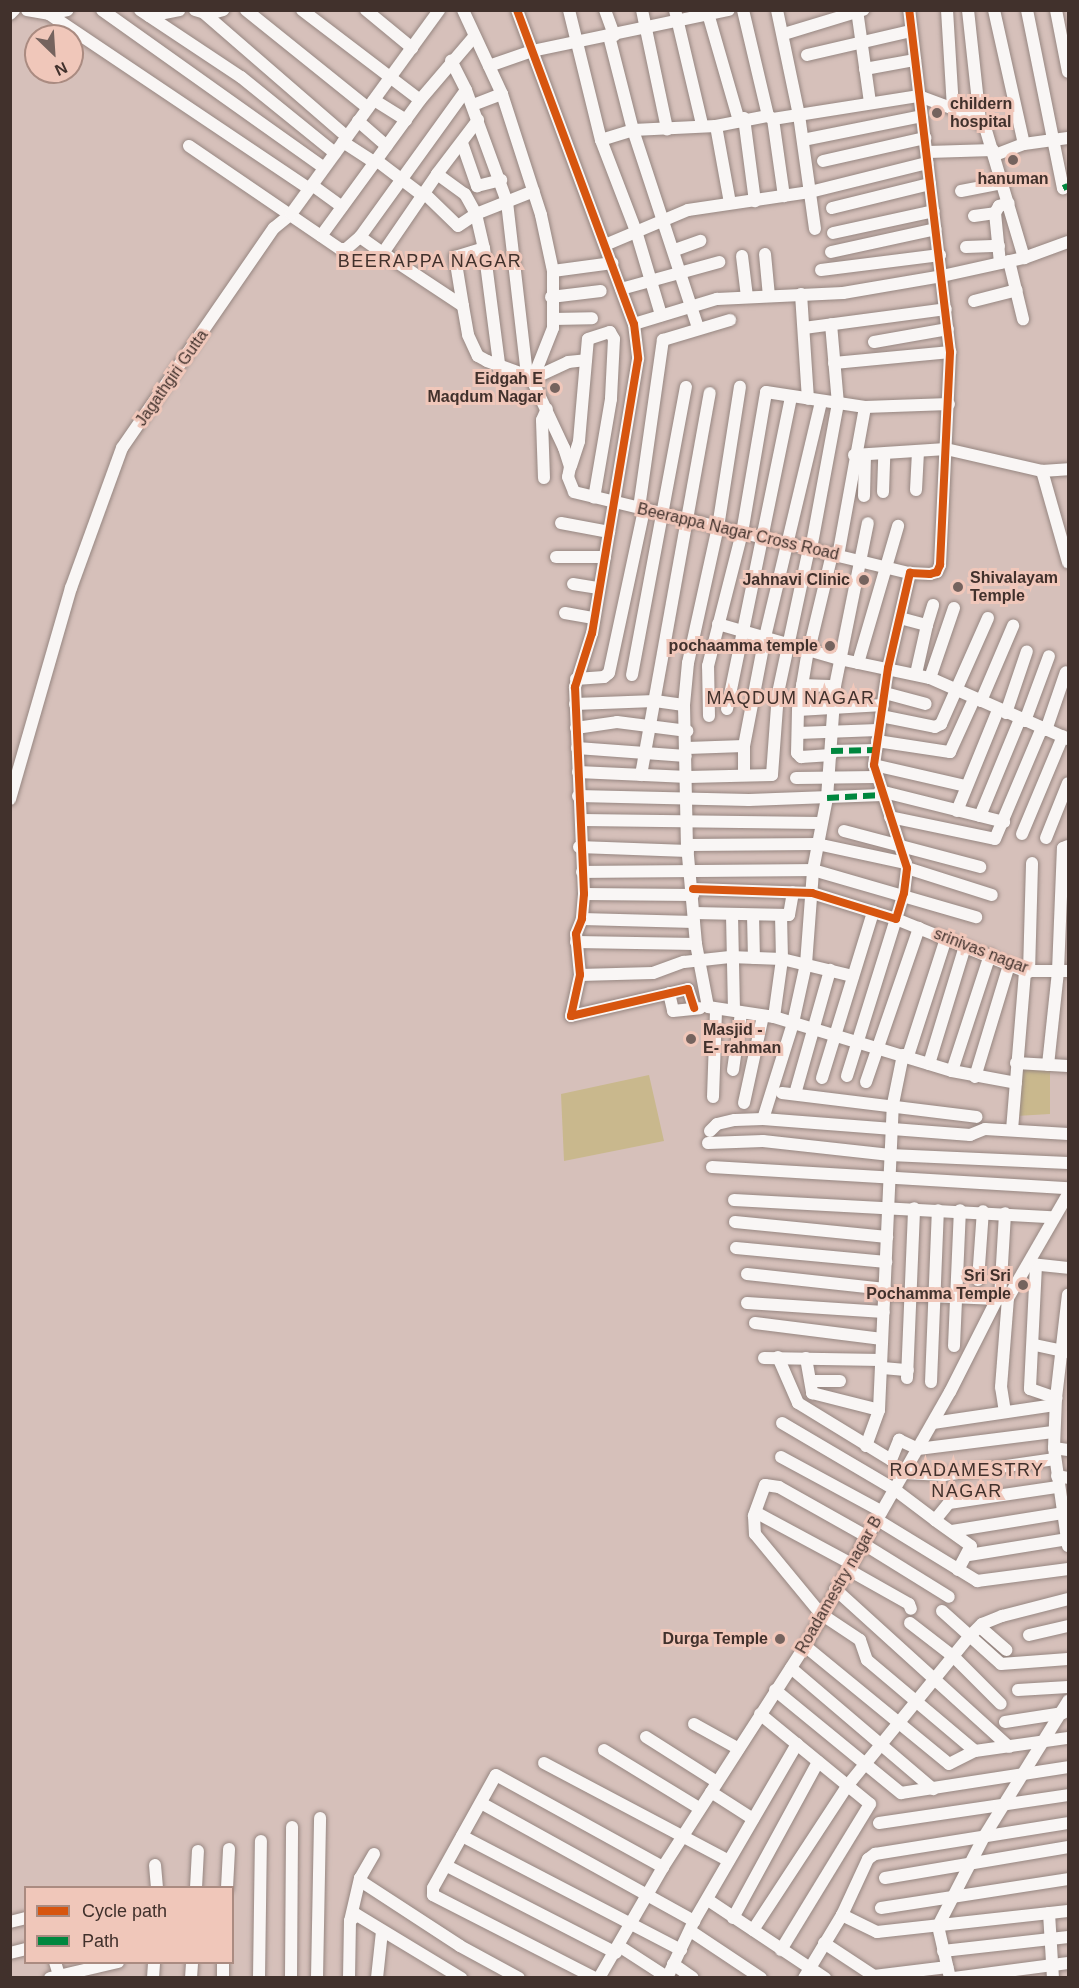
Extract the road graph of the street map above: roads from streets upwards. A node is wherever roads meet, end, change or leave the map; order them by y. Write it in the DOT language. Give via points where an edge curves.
graph roads {
  1 [pos="14,10"];
  2 [pos="27,10"];
  3 [pos="102,10"];
  4 [pos="179,10"];
  5 [pos="246,10"];
  6 [pos="302,10"];
  7 [pos="366,10"];
  8 [pos="422,10"];
  9 [pos="463,10"];
  10 [pos="517,10"];
  11 [pos="569,10"];
  12 [pos="605,10"];
  13 [pos="642,10"];
  14 [pos="729,10"];
  15 [pos="743,10"];
  16 [pos="777,10"];
  17 [pos="909,10"];
  18 [pos="947,10"];
  19 [pos="968,10"];
  20 [pos="994,10"];
  21 [pos="1027,10"];
  22 [pos="1056,10"];
  23 [pos="67,11"];
  24 [pos="221,11"];
  25 [pos="859,11"];
  26 [pos="200,12"];
  27 [pos="145,13"];
  28 [pos="707,13"];
  29 [pos="10,14"];
  30 [pos="49,14"];
  31 [pos="436,15"];
  32 [pos="676,16"];
  33 [pos="648,27"];
  34 [pos="911,31"];
  35 [pos="784,34"];
  36 [pos="611,35"];
  37 [pos="473,38"];
  38 [pos="862,40"];
  39 [pos="576,42"];
  40 [pos="412,48"];
  41 [pos="532,51"];
  42 [pos="807,55"];
  43 [pos="915,60"];
  44 [pos="451,61"];
  45 [pos="489,66"];
  46 [pos="865,69"];
  47 [pos="1068,72"];
  48 [pos="391,76"];
  49 [pos="466,90"];
  50 [pos="502,94"];
  51 [pos="919,96"];
  52 [pos="420,100"];
  53 [pos="870,103"];
  54 [pos="371,104"];
  55 [pos="472,105"];
  56 [pos="953,108"];
  57 [pos="799,116"];
  58 [pos="922,116"];
  59 [pos="771,118"];
  60 [pos="406,120"];
  61 [pos="478,120"];
  62 [pos="741,120"];
  63 [pos="980,120"];
  64 [pos="358,121"];
  65 [pos="702,124"];
  66 [pos="716,126"];
  67 [pos="667,129"];
  68 [pos="633,130"];
  69 [pos="925,138"];
  70 [pos="1068,138"];
  71 [pos="345,139"];
  72 [pos="601,140"];
  73 [pos="803,140"];
  74 [pos="1052,141"];
  75 [pos="462,143"];
  76 [pos="1024,144"];
  77 [pos="189,146"];
  78 [pos="387,146"];
  79 [pos="994,152"];
  80 [pos="335,153"];
  81 [pos="928,158"];
  82 [pos="375,161"];
  83 [pos="823,161"];
  84 [pos="324,168"];
  85 [pos="437,174"];
  86 [pos="400,178"];
  87 [pos="501,180"];
  88 [pos="1003,183"];
  89 [pos="930,184"];
  90 [pos="477,186"];
  91 [pos="1068,186"];
  92 [pos="310,187"];
  93 [pos="534,191"];
  94 [pos="961,191"];
  95 [pos="810,192"];
  96 [pos="423,194"];
  97 [pos="465,194"];
  98 [pos="784,196"];
  99 [pos="755,201"];
  100 [pos="507,202"];
  101 [pos="730,203"];
  102 [pos="1009,203"];
  103 [pos="342,207"];
  104 [pos="832,208"];
  105 [pos="934,211"];
  106 [pos="291,213"];
  107 [pos="995,213"];
  108 [pos="476,214"];
  109 [pos="974,216"];
  110 [pos="664,219"];
  111 [pos="815,229"];
  112 [pos="936,229"];
  113 [pos="636,231"];
  114 [pos="833,233"];
  115 [pos="321,236"];
  116 [pos="360,237"];
  117 [pos="700,241"];
  118 [pos="1068,242"];
  119 [pos="605,245"];
  120 [pos="999,246"];
  121 [pos="484,248"];
  122 [pos="966,248"];
  123 [pos="675,250"];
  124 [pos="831,252"];
  125 [pos="383,253"];
  126 [pos="765,254"];
  127 [pos="940,255"];
  128 [pos="742,256"];
  129 [pos="1024,258"];
  130 [pos="719,262"];
  131 [pos="1004,262"];
  132 [pos="612,263"];
  133 [pos="681,270"];
  134 [pos="820,270"];
  135 [pos="553,271"];
  136 [pos="942,276"];
  137 [pos="650,279"];
  138 [pos="621,289"];
  139 [pos="1017,290"];
  140 [pos="601,291"];
  141 [pos="801,294"];
  142 [pos="769,296"];
  143 [pos="551,297"];
  144 [pos="747,297"];
  145 [pos="974,301"];
  146 [pos="693,304"];
  147 [pos="463,306"];
  148 [pos="946,309"];
  149 [pos="662,315"];
  150 [pos="592,318"];
  151 [pos="1023,319"];
  152 [pos="553,320"];
  153 [pos="730,320"];
  154 [pos="634,324"];
  155 [pos="831,324"];
  156 [pos="698,328"];
  157 [pos="804,328"];
  158 [pos="948,329"];
  159 [pos="874,342"];
  160 [pos="950,352"];
  161 [pos="586,360"];
  162 [pos="834,363"];
  163 [pos="499,364"];
  164 [pos="531,376"];
  165 [pos="686,387"];
  166 [pos="740,387"];
  167 [pos="710,393"];
  168 [pos="791,396"];
  169 [pos="808,399"];
  170 [pos="821,402"];
  171 [pos="838,404"];
  172 [pos="949,404"];
  173 [pos="865,407"];
  174 [pos="547,409"];
  175 [pos="946,449"];
  176 [pos="918,452"];
  177 [pos="884,454"];
  178 [pos="860,455"];
  179 [pos="570,467"];
  180 [pos="1068,470"];
  181 [pos="1042,471"];
  182 [pos="544,478"];
  183 [pos="916,490"];
  184 [pos="883,492"];
  185 [pos="864,496"];
  186 [pos="594,498"];
  187 [pos="615,503"];
  188 [pos="641,509"];
  189 [pos="664,514"];
  190 [pos="690,520"];
  191 [pos="561,523"];
  192 [pos="868,523"];
  193 [pos="898,526"];
  194 [pos="718,527"];
  195 [pos="609,532"];
  196 [pos="742,533"];
  197 [pos="765,538"];
  198 [pos="789,544"];
  199 [pos="810,549"];
  200 [pos="835,555"];
  201 [pos="556,557"];
  202 [pos="605,557"];
  203 [pos="859,561"];
  204 [pos="1068,562"];
  205 [pos="885,567"];
  206 [pos="910,573"];
  207 [pos="573,584"];
  208 [pos="599,588"];
  209 [pos="933,605"];
  210 [pos="954,608"];
  211 [pos="565,613"];
  212 [pos="594,618"];
  213 [pos="900,618"];
  214 [pos="988,618"];
  215 [pos="718,624"];
  216 [pos="927,625"];
  217 [pos="1012,626"];
  218 [pos="744,631"];
  219 [pos="765,637"];
  220 [pos="790,644"];
  221 [pos="809,650"];
  222 [pos="1027,651"];
  223 [pos="1049,656"];
  224 [pos="839,659"];
  225 [pos="858,663"];
  226 [pos="888,668"];
  227 [pos="1066,672"];
  228 [pos="916,674"];
  229 [pos="632,675"];
  230 [pos="930,678"];
  231 [pos="576,679"];
  232 [pos="802,685"];
  233 [pos="835,686"];
  234 [pos="956,690"];
  235 [pos="978,700"];
  236 [pos="655,701"];
  237 [pos="575,704"];
  238 [pos="926,704"];
  239 [pos="684,705"];
  240 [pos="883,705"];
  241 [pos="834,708"];
  242 [pos="728,709"];
  243 [pos="798,710"];
  244 [pos="1002,712"];
  245 [pos="710,716"];
  246 [pos="1022,720"];
  247 [pos="648,726"];
  248 [pos="576,728"];
  249 [pos="1044,729"];
  250 [pos="687,731"];
  251 [pos="832,732"];
  252 [pos="798,733"];
  253 [pos="1066,737"];
  254 [pos="877,740"];
  255 [pos="744,746"];
  256 [pos="577,748"];
  257 [pos="643,751"];
  258 [pos="687,752"];
  259 [pos="831,753"];
  260 [pos="875,771"];
  261 [pos="578,772"];
  262 [pos="641,775"];
  263 [pos="744,775"];
  264 [pos="688,777"];
  265 [pos="827,777"];
  266 [pos="796,778"];
  267 [pos="1068,783"];
  268 [pos="966,786"];
  269 [pos="881,793"];
  270 [pos="578,796"];
  271 [pos="689,798"];
  272 [pos="827,798"];
  273 [pos="10,799"];
  274 [pos="957,811"];
  275 [pos="980,816"];
  276 [pos="890,817"];
  277 [pos="582,820"];
  278 [pos="687,821"];
  279 [pos="1004,822"];
  280 [pos="820,823"];
  281 [pos="844,831"];
  282 [pos="1022,834"];
  283 [pos="1046,838"];
  284 [pos="817,844"];
  285 [pos="901,844"];
  286 [pos="1068,846"];
  287 [pos="579,847"];
  288 [pos="688,848"];
  289 [pos="1032,863"];
  290 [pos="907,866"];
  291 [pos="980,867"];
  292 [pos="692,869"];
  293 [pos="813,870"];
  294 [pos="582,872"];
  295 [pos="693,892"];
  296 [pos="793,892"];
  297 [pos="812,893"];
  298 [pos="904,893"];
  299 [pos="584,894"];
  300 [pos="992,895"];
  301 [pos="873,912"];
  302 [pos="732,915"];
  303 [pos="753,915"];
  304 [pos="781,916"];
  305 [pos="694,917"];
  306 [pos="976,917"];
  307 [pos="582,919"];
  308 [pos="896,919"];
  309 [pos="919,928"];
  310 [pos="946,938"];
  311 [pos="576,942"];
  312 [pos="696,944"];
  313 [pos="965,946"];
  314 [pos="990,955"];
  315 [pos="730,957"];
  316 [pos="754,958"];
  317 [pos="700,959"];
  318 [pos="782,959"];
  319 [pos="806,963"];
  320 [pos="1009,965"];
  321 [pos="830,970"];
  322 [pos="1063,971"];
  323 [pos="1027,972"];
  324 [pos="580,975"];
  325 [pos="853,976"];
  326 [pos="669,993"];
  327 [pos="694,1008"];
  328 [pos="712,1009"];
  329 [pos="738,1012"];
  330 [pos="769,1017"];
  331 [pos="793,1023"];
  332 [pos="813,1029"];
  333 [pos="835,1035"];
  334 [pos="857,1041"];
  335 [pos="879,1047"];
  336 [pos="905,1056"];
  337 [pos="1016,1063"];
  338 [pos="929,1064"];
  339 [pos="1048,1065"];
  340 [pos="1068,1066"];
  341 [pos="733,1070"];
  342 [pos="952,1071"];
  343 [pos="847,1076"];
  344 [pos="975,1077"];
  345 [pos="822,1078"];
  346 [pos="866,1082"];
  347 [pos="1016,1083"];
  348 [pos="782,1093"];
  349 [pos="795,1094"];
  350 [pos="713,1097"];
  351 [pos="744,1103"];
  352 [pos="893,1104"];
  353 [pos="977,1116"];
  354 [pos="763,1119"];
  355 [pos="892,1129"];
  356 [pos="1012,1131"];
  357 [pos="1068,1134"];
  358 [pos="890,1155"];
  359 [pos="1068,1163"];
  360 [pos="712,1167"];
  361 [pos="888,1179"];
  362 [pos="1068,1188"];
  363 [pos="1068,1194"];
  364 [pos="734,1200"];
  365 [pos="887,1208"];
  366 [pos="914,1208"];
  367 [pos="938,1210"];
  368 [pos="960,1210"];
  369 [pos="983,1211"];
  370 [pos="1005,1213"];
  371 [pos="1052,1217"];
  372 [pos="735,1222"];
  373 [pos="887,1237"];
  374 [pos="736,1248"];
  375 [pos="886,1262"];
  376 [pos="1031,1264"];
  377 [pos="1068,1268"];
  378 [pos="747,1274"];
  379 [pos="978,1280"];
  380 [pos="885,1292"];
  381 [pos="909,1295"];
  382 [pos="1068,1295"];
  383 [pos="934,1296"];
  384 [pos="955,1298"];
  385 [pos="1002,1298"];
  386 [pos="747,1303"];
  387 [pos="884,1312"];
  388 [pos="755,1323"];
  389 [pos="882,1339"];
  390 [pos="1035,1345"];
  391 [pos="954,1346"];
  392 [pos="1066,1352"];
  393 [pos="778,1357"];
  394 [pos="764,1358"];
  395 [pos="806,1358"];
  396 [pos="882,1364"];
  397 [pos="811,1381"];
  398 [pos="840,1381"];
  399 [pos="931,1382"];
  400 [pos="1056,1401"];
  401 [pos="879,1410"];
  402 [pos="1005,1412"];
  403 [pos="782,1423"];
  404 [pos="933,1424"];
  405 [pos="1053,1432"];
  406 [pos="866,1446"];
  407 [pos="918,1449"];
  408 [pos="1068,1450"];
  409 [pos="1054,1454"];
  410 [pos="781,1457"];
  411 [pos="904,1473"];
  412 [pos="1061,1480"];
  413 [pos="894,1489"];
  414 [pos="1064,1508"];
  415 [pos="757,1513"];
  416 [pos="878,1515"];
  417 [pos="935,1520"];
  418 [pos="952,1531"];
  419 [pos="864,1539"];
  420 [pos="1068,1539"];
  421 [pos="1068,1546"];
  422 [pos="969,1555"];
  423 [pos="848,1566"];
  424 [pos="1068,1569"];
  425 [pos="958,1570"];
  426 [pos="835,1589"];
  427 [pos="949,1597"];
  428 [pos="1068,1599"];
  429 [pos="911,1609"];
  430 [pos="942,1611"];
  431 [pos="821,1614"];
  432 [pos="910,1623"];
  433 [pos="1068,1626"];
  434 [pos="980,1627"];
  435 [pos="1029,1635"];
  436 [pos="968,1638"];
  437 [pos="805,1646"];
  438 [pos="1006,1650"];
  439 [pos="954,1657"];
  440 [pos="1068,1659"];
  441 [pos="791,1668"];
  442 [pos="935,1680"];
  443 [pos="1068,1687"];
  444 [pos="775,1690"];
  445 [pos="1018,1690"];
  446 [pos="1068,1701"];
  447 [pos="919,1702"];
  448 [pos="1001,1704"];
  449 [pos="1064,1713"];
  450 [pos="760,1714"];
  451 [pos="1005,1722"];
  452 [pos="900,1723"];
  453 [pos="694,1724"];
  454 [pos="646,1737"];
  455 [pos="1068,1738"];
  456 [pos="1042,1742"];
  457 [pos="881,1743"];
  458 [pos="797,1744"];
  459 [pos="1009,1747"];
  460 [pos="739,1749"];
  461 [pos="603,1750"];
  462 [pos="975,1751"];
  463 [pos="818,1762"];
  464 [pos="544,1763"];
  465 [pos="864,1764"];
  466 [pos="1068,1767"];
  467 [pos="1024,1774"];
  468 [pos="848,1785"];
  469 [pos="714,1787"];
  470 [pos="933,1789"];
  471 [pos="1068,1795"];
  472 [pos="481,1803"];
  473 [pos="1004,1804"];
  474 [pos="699,1808"];
  475 [pos="320,1818"];
  476 [pos="753,1819"];
  477 [pos="879,1823"];
  478 [pos="1068,1823"];
  479 [pos="292,1827"];
  480 [pos="684,1835"];
  481 [pos="985,1835"];
  482 [pos="462,1836"];
  483 [pos="261,1841"];
  484 [pos="1068,1847"];
  485 [pos="229,1849"];
  486 [pos="198,1851"];
  487 [pos="374,1854"];
  488 [pos="729,1861"];
  489 [pos="969,1863"];
  490 [pos="155,1865"];
  491 [pos="447,1866"];
  492 [pos="663,1866"];
  493 [pos="360,1878"];
  494 [pos="885,1878"];
  495 [pos="1068,1879"];
  496 [pos="157,1886"];
  497 [pos="196,1886"];
  498 [pos="227,1886"];
  499 [pos="648,1896"];
  500 [pos="954,1896"];
  501 [pos="708,1900"];
  502 [pos="881,1908"];
  503 [pos="1068,1911"];
  504 [pos="1049,1913"];
  505 [pos="842,1915"];
  506 [pos="733,1918"];
  507 [pos="350,1921"];
  508 [pos="630,1925"];
  509 [pos="938,1926"];
  510 [pos="693,1927"];
  511 [pos="753,1930"];
  512 [pos="382,1931"];
  513 [pos="1068,1937"];
  514 [pos="1051,1939"];
  515 [pos="824,1943"];
  516 [pos="617,1949"];
  517 [pos="681,1950"];
  518 [pos="781,1950"];
  519 [pos="943,1951"];
  520 [pos="1068,1963"];
  521 [pos="110,1964"];
  522 [pos="673,1964"];
  523 [pos="1052,1971"];
  524 [pos="807,1973"];
  525 [pos="950,1974"];
  526 [pos="56,1977"];
  527 [pos="259,1977"];
  528 [pos="291,1977"];
  529 [pos="317,1977"];
  530 [pos="349,1977"];
  531 [pos="378,1977"];
  532 [pos="461,1977"];
  533 [pos="519,1977"];
  534 [pos="597,1977"];
  535 [pos="667,1977"];
  536 [pos="693,1977"];
  537 [pos="761,1977"];
  538 [pos="825,1977"];
  1 -- 29 [label="street"];
  2 -- 30 [label="street"];
  3 -- 84 [label="street"];
  4 -- 27 [label="street"];
  5 -- 54 [label="street"];
  6 -- 48 [label="street"];
  7 -- 40 [label="street"];
  8 -- 31 [label="street"];
  9 -- 37 [label="street"];
  10 -- 41 [label="street"];
  11 -- 39 [label="street"];
  12 -- 36 [label="street"];
  13 -- 33 [label="street"];
  14 -- 28 [label="street"];
  15 -- 59 [label="street"];
  16 -- 35 [label="street"];
  17 -- 34 [label="street"];
  18 -- 56 [label="street"];
  19 -- 63 [label="street"];
  20 -- 76 [label="street"];
  21 -- 74 [label="street"];
  22 -- 47 [label="street"];
  23 -- 30 [label="street"];
  24 -- 26 [label="street"];
  25 -- 35 [label="street"];
  25 -- 38 [label="street"];
  26 -- 71 [label="street"];
  27 -- 80 [label="street" via="241,76"];
  28 -- 32 [label="street"];
  28 -- 62 [label="street"];
  30 -- 92 [label="street"];
  31 -- 40 [label="street, Jagathgiri Gutta"];
  32 -- 33 [label="street"];
  32 -- 65 [label="street"];
  33 -- 36 [label="street"];
  33 -- 67 [label="street"];
  34 -- 38 [label="street"];
  34 -- 43 [label="street"];
  35 -- 57 [label="street"];
  36 -- 39 [label="street"];
  36 -- 68 [label="street"];
  37 -- 44 [label="street"];
  37 -- 45 [label="street"];
  38 -- 42 [label="street"];
  38 -- 46 [label="street"];
  39 -- 41 [label="street"];
  39 -- 72 [label="street"];
  40 -- 48 [label="street, Jagathgiri Gutta"];
  41 -- 45 [label="street"];
  41 -- 119 [label="street"];
  43 -- 46 [label="street"];
  43 -- 51 [label="street"];
  44 -- 49 [label="street, Beerappa Nagar Cross Road"];
  44 -- 52 [label="street"];
  45 -- 50 [label="street"];
  46 -- 53 [label="street"];
  48 -- 52 [label="street"];
  48 -- 54 [label="street, Jagathgiri Gutta"];
  49 -- 55 [label="street, Beerappa Nagar Cross Road"];
  49 -- 86 [label="street"];
  50 -- 55 [label="street"];
  50 -- 93 [label="street"];
  51 -- 53 [label="street"];
  51 -- 56 [label="street"];
  51 -- 58 [label="street"];
  52 -- 60 [label="street"];
  53 -- 57 [label="street"];
  54 -- 60 [label="street"];
  54 -- 64 [label="street, Jagathgiri Gutta"];
  55 -- 61 [label="street, Beerappa Nagar Cross Road"];
  56 -- 63 [label="street"];
  57 -- 59 [label="street"];
  57 -- 73 [label="street"];
  58 -- 69 [label="street"];
  58 -- 73 [label="street"];
  59 -- 62 [label="street"];
  59 -- 98 [label="street"];
  60 -- 78 [label="street"];
  61 -- 75 [label="street"];
  61 -- 87 [label="street, Beerappa Nagar Cross Road"];
  62 -- 66 [label="street"];
  62 -- 99 [label="street"];
  63 -- 79 [label="street"];
  64 -- 71 [label="street, Jagathgiri Gutta"];
  64 -- 78 [label="street"];
  65 -- 66 [label="street"];
  65 -- 67 [label="street"];
  66 -- 101 [label="street"];
  67 -- 68 [label="street"];
  68 -- 72 [label="street"];
  68 -- 110 [label="street"];
  69 -- 81 [label="street"];
  69 -- 83 [label="street"];
  70 -- 74 [label="street"];
  71 -- 80 [label="street, Jagathgiri Gutta"];
  71 -- 82 [label="street"];
  72 -- 113 [label="street"];
  73 -- 95 [label="street"];
  74 -- 76 [label="street"];
  74 -- 91 [label="street" via="1063,188"];
  75 -- 85 [label="street"];
  75 -- 90 [label="street"];
  76 -- 79 [label="street"];
  77 -- 106 [label="street"];
  78 -- 82 [label="street"];
  79 -- 81 [label="street"];
  79 -- 88 [label="street"];
  80 -- 84 [label="street, Jagathgiri Gutta"];
  81 -- 89 [label="street"];
  81 -- 95 [label="street"];
  82 -- 86 [label="street"];
  82 -- 103 [label="street"];
  84 -- 92 [label="street, Jagathgiri Gutta"];
  85 -- 96 [label="street"];
  85 -- 97 [label="street"];
  86 -- 96 [label="street"];
  86 -- 116 [label="street"];
  87 -- 90 [label="street"];
  87 -- 100 [label="street, Beerappa Nagar Cross Road"];
  88 -- 94 [label="street"];
  88 -- 102 [label="street"];
  89 -- 104 [label="street"];
  89 -- 105 [label="street"];
  90 -- 97 [label="street"];
  92 -- 103 [label="street"];
  92 -- 106 [label="street, Jagathgiri Gutta"];
  93 -- 100 [label="street"];
  93 -- 135 [label="street"];
  95 -- 98 [label="street"];
  95 -- 111 [label="street"];
  96 -- 108 [label="street" via="455,225 461,226"];
  96 -- 125 [label="street"];
  97 -- 108 [label="street"];
  98 -- 99 [label="street"];
  99 -- 101 [label="street"];
  100 -- 108 [label="street"];
  100 -- 164 [label="street, Beerappa Nagar Cross Road"];
  101 -- 110 [label="street" via="688,210"];
  102 -- 107 [label="street" via="999,206"];
  102 -- 129 [label="street"];
  103 -- 115 [label="street"];
  105 -- 112 [label="street"];
  105 -- 114 [label="street"];
  106 -- 115 [label="street"];
  106 -- 273 [label="street, Jagathgiri Gutta" via="274,228 114,466 71,588"];
  107 -- 109 [label="street"];
  107 -- 120 [label="street"];
  108 -- 121 [label="street"];
  110 -- 113 [label="street"];
  110 -- 123 [label="street"];
  112 -- 124 [label="street"];
  112 -- 127 [label="street"];
  113 -- 119 [label="street"];
  113 -- 137 [label="street"];
  115 -- 116 [label="street" via="343,250"];
  116 -- 125 [label="street"];
  117 -- 123 [label="street"];
  118 -- 129 [label="street"];
  119 -- 132 [label="street"];
  120 -- 122 [label="street"];
  120 -- 131 [label="street"];
  121 -- 147 [label="street" via="455,257"];
  121 -- 163 [label="street"];
  123 -- 133 [label="street"];
  125 -- 147 [label="street"];
  126 -- 142 [label="street"];
  127 -- 134 [label="street"];
  127 -- 136 [label="street"];
  128 -- 144 [label="street"];
  129 -- 131 [label="street"];
  130 -- 133 [label="street"];
  131 -- 136 [label="street"];
  131 -- 139 [label="street"];
  132 -- 135 [label="street"];
  132 -- 138 [label="street"];
  133 -- 137 [label="street"];
  133 -- 146 [label="street"];
  135 -- 143 [label="street"];
  136 -- 141 [label="street" via="843,293"];
  136 -- 148 [label="street"];
  137 -- 138 [label="street"];
  137 -- 149 [label="street"];
  138 -- 154 [label="street"];
  139 -- 145 [label="street"];
  139 -- 151 [label="street"];
  140 -- 143 [label="street"];
  141 -- 142 [label="street"];
  141 -- 157 [label="street"];
  142 -- 144 [label="street"];
  143 -- 152 [label="street"];
  144 -- 146 [label="street"];
  146 -- 149 [label="street"];
  146 -- 156 [label="street"];
  147 -- 163 [label="street" via="468,335 478,356"];
  148 -- 155 [label="street"];
  148 -- 158 [label="street"];
  149 -- 154 [label="street"];
  150 -- 152 [label="street"];
  152 -- 164 [label="street" via="551,335"];
  153 -- 156 [label="street"];
  154 -- 187 [label="street" via="636,383"];
  155 -- 157 [label="street"];
  155 -- 162 [label="street"];
  156 -- 188 [label="street" via="669,337 662,345"];
  157 -- 169 [label="street"];
  158 -- 159 [label="street"];
  158 -- 160 [label="street"];
  160 -- 162 [label="street"];
  160 -- 172 [label="street"];
  161 -- 164 [label="street" via="568,362"];
  161 -- 179 [label="street" via="579,441"];
  161 -- 186 [label="street" via="591,336 614,334 611,399"];
  162 -- 171 [label="street"];
  163 -- 164 [label="street"];
  164 -- 174 [label="street, Beerappa Nagar Cross Road"];
  165 -- 189 [label="street"];
  166 -- 194 [label="street"];
  167 -- 190 [label="street"];
  168 -- 169 [label="street"];
  168 -- 196 [label="street" via="771,390 763,397"];
  168 -- 197 [label="street"];
  169 -- 170 [label="street"];
  170 -- 171 [label="street"];
  170 -- 198 [label="street"];
  171 -- 173 [label="street"];
  171 -- 199 [label="street"];
  172 -- 173 [label="street"];
  172 -- 175 [label="street"];
  173 -- 178 [label="street"];
  174 -- 179 [label="street, Beerappa Nagar Cross Road"];
  174 -- 182 [label="street" via="542,420"];
  175 -- 176 [label="street"];
  175 -- 181 [label="street"];
  175 -- 206 [label="street" via="940,565 937,572 930,574"];
  176 -- 177 [label="street"];
  176 -- 183 [label="street"];
  177 -- 178 [label="street"];
  177 -- 184 [label="street"];
  178 -- 185 [label="street"];
  178 -- 200 [label="street"];
  179 -- 186 [label="street, Beerappa Nagar Cross Road" via="568,477 574,492"];
  180 -- 181 [label="street"];
  181 -- 204 [label="street"];
  186 -- 187 [label="street, Beerappa Nagar Cross Road"];
  187 -- 188 [label="street, Beerappa Nagar Cross Road"];
  187 -- 195 [label="street"];
  188 -- 189 [label="street, Beerappa Nagar Cross Road"];
  188 -- 231 [label="street" via="609,673 604,677"];
  189 -- 190 [label="street, Beerappa Nagar Cross Road"];
  189 -- 229 [label="street"];
  190 -- 194 [label="street, Beerappa Nagar Cross Road"];
  190 -- 236 [label="street"];
  191 -- 195 [label="street"];
  192 -- 203 [label="street"];
  193 -- 205 [label="street"];
  194 -- 196 [label="street, Beerappa Nagar Cross Road"];
  194 -- 239 [label="street" via="688,663"];
  195 -- 202 [label="street"];
  196 -- 197 [label="street, Beerappa Nagar Cross Road"];
  196 -- 215 [label="street"];
  197 -- 198 [label="street, Beerappa Nagar Cross Road"];
  197 -- 218 [label="street"];
  198 -- 199 [label="street, Beerappa Nagar Cross Road"];
  198 -- 219 [label="street"];
  199 -- 200 [label="street, Beerappa Nagar Cross Road"];
  199 -- 220 [label="street"];
  200 -- 203 [label="street, Beerappa Nagar Cross Road"];
  200 -- 221 [label="street"];
  201 -- 202 [label="street"];
  202 -- 208 [label="street"];
  203 -- 205 [label="street, Beerappa Nagar Cross Road"];
  203 -- 224 [label="street"];
  205 -- 206 [label="street, Beerappa Nagar Cross Road"];
  205 -- 225 [label="street"];
  206 -- 213 [label="street"];
  207 -- 208 [label="street"];
  208 -- 212 [label="street"];
  209 -- 216 [label="street"];
  210 -- 230 [label="street"];
  211 -- 212 [label="street"];
  212 -- 231 [label="street"];
  213 -- 216 [label="street"];
  213 -- 226 [label="street"];
  214 -- 234 [label="street"];
  215 -- 218 [label="street"];
  215 -- 245 [label="street" via="708,666"];
  216 -- 228 [label="street"];
  217 -- 235 [label="street"];
  218 -- 219 [label="street"];
  218 -- 242 [label="street"];
  219 -- 220 [label="street"];
  219 -- 255 [label="street"];
  220 -- 221 [label="street"];
  220 -- 263 [label="street" via="778,693 772,741 774,772 768,776"];
  221 -- 224 [label="street"];
  221 -- 232 [label="street"];
  222 -- 244 [label="street"];
  223 -- 246 [label="street"];
  224 -- 225 [label="street"];
  224 -- 233 [label="street"];
  225 -- 226 [label="street"];
  226 -- 228 [label="street"];
  226 -- 240 [label="street"];
  227 -- 249 [label="street"];
  228 -- 230 [label="street"];
  230 -- 234 [label="street"];
  231 -- 237 [label="street"];
  232 -- 233 [label="street"];
  232 -- 243 [label="street"];
  233 -- 241 [label="street"];
  234 -- 235 [label="street"];
  234 -- 240 [label="street" via="938,726"];
  235 -- 244 [label="street"];
  235 -- 254 [label="street" via="950,752"];
  236 -- 237 [label="street"];
  236 -- 239 [label="street"];
  236 -- 247 [label="street"];
  237 -- 248 [label="street"];
  238 -- 240 [label="street"];
  239 -- 250 [label="street"];
  240 -- 241 [label="street"];
  240 -- 254 [label="street"];
  241 -- 243 [label="street"];
  241 -- 251 [label="street"];
  243 -- 252 [label="street"];
  244 -- 246 [label="street"];
  244 -- 268 [label="street"];
  246 -- 249 [label="street"];
  246 -- 275 [label="street"];
  247 -- 248 [label="street" via="617,722"];
  247 -- 250 [label="street"];
  247 -- 257 [label="street"];
  248 -- 256 [label="street"];
  249 -- 253 [label="street"];
  249 -- 279 [label="street"];
  250 -- 258 [label="street"];
  251 -- 252 [label="street"];
  251 -- 254 [label="street"];
  251 -- 259 [label="street"];
  252 -- 259 [label="street" via="799,755"];
  253 -- 282 [label="street"];
  254 -- 259 [label="street"];
  254 -- 260 [label="street"];
  255 -- 258 [label="street"];
  255 -- 263 [label="street"];
  256 -- 257 [label="street"];
  256 -- 261 [label="street"];
  257 -- 258 [label="street"];
  257 -- 262 [label="street"];
  258 -- 264 [label="street"];
  259 -- 265 [label="street"];
  260 -- 265 [label="street"];
  260 -- 268 [label="street"];
  260 -- 269 [label="street"];
  261 -- 262 [label="street"];
  261 -- 270 [label="street"];
  262 -- 264 [label="street"];
  263 -- 264 [label="street"];
  264 -- 271 [label="street"];
  265 -- 266 [label="street"];
  265 -- 272 [label="street"];
  267 -- 283 [label="street"];
  268 -- 274 [label="street"];
  269 -- 272 [label="street"];
  269 -- 274 [label="street"];
  269 -- 276 [label="street"];
  270 -- 271 [label="street"];
  270 -- 277 [label="street"];
  271 -- 272 [label="street"];
  271 -- 278 [label="street"];
  272 -- 280 [label="street"];
  274 -- 275 [label="street"];
  275 -- 279 [label="street"];
  276 -- 279 [label="street" via="990,840"];
  276 -- 285 [label="street"];
  277 -- 278 [label="street"];
  277 -- 287 [label="street"];
  278 -- 280 [label="street"];
  278 -- 288 [label="street"];
  280 -- 284 [label="street"];
  281 -- 285 [label="street"];
  284 -- 288 [label="street"];
  284 -- 290 [label="street"];
  284 -- 293 [label="street"];
  285 -- 290 [label="street"];
  285 -- 291 [label="street"];
  286 -- 322 [label="street" via="1063,848"];
  287 -- 288 [label="street"];
  287 -- 294 [label="street"];
  288 -- 292 [label="street"];
  289 -- 323 [label="street"];
  290 -- 298 [label="street"];
  290 -- 300 [label="street"];
  292 -- 293 [label="street"];
  292 -- 294 [label="street"];
  292 -- 295 [label="street"];
  293 -- 297 [label="street"];
  293 -- 298 [label="street"];
  294 -- 299 [label="street"];
  295 -- 296 [label="street, srinivas nagar"];
  295 -- 299 [label="street, srinivas nagar"];
  295 -- 305 [label="street"];
  296 -- 297 [label="street, srinivas nagar"];
  296 -- 304 [label="street" via="790,914"];
  297 -- 301 [label="street, srinivas nagar"];
  297 -- 319 [label="street"];
  298 -- 306 [label="street"];
  298 -- 308 [label="street"];
  299 -- 307 [label="street"];
  301 -- 308 [label="street, srinivas nagar"];
  301 -- 325 [label="street"];
  302 -- 303 [label="street"];
  302 -- 305 [label="street"];
  302 -- 315 [label="street"];
  303 -- 304 [label="street"];
  303 -- 316 [label="street"];
  304 -- 318 [label="street"];
  305 -- 307 [label="street"];
  305 -- 312 [label="street"];
  307 -- 311 [label="street"];
  308 -- 309 [label="street, srinivas nagar"];
  308 -- 334 [label="street"];
  309 -- 310 [label="street, srinivas nagar"];
  309 -- 335 [label="street"];
  310 -- 313 [label="street, srinivas nagar"];
  310 -- 336 [label="street"];
  311 -- 312 [label="street"];
  311 -- 324 [label="street"];
  312 -- 317 [label="street"];
  313 -- 314 [label="street, srinivas nagar"];
  313 -- 338 [label="street"];
  314 -- 320 [label="street, srinivas nagar"];
  314 -- 342 [label="street"];
  315 -- 316 [label="street"];
  315 -- 317 [label="street"];
  315 -- 329 [label="street"];
  316 -- 318 [label="street"];
  317 -- 324 [label="street" via="653,973"];
  317 -- 328 [label="street"];
  318 -- 319 [label="street"];
  318 -- 330 [label="street"];
  319 -- 321 [label="street"];
  319 -- 331 [label="street"];
  320 -- 323 [label="street, srinivas nagar"];
  320 -- 344 [label="street"];
  321 -- 325 [label="street"];
  321 -- 332 [label="street"];
  322 -- 323 [label="street, srinivas nagar"];
  322 -- 339 [label="street"];
  323 -- 337 [label="street"];
  324 -- 326 [label="street" via="571,1016"];
  325 -- 333 [label="street"];
  326 -- 327 [label="street" via="673,1011"];
  326 -- 327 [label="street" via="690,989"];
  327 -- 328 [label="street"];
  328 -- 329 [label="street"];
  328 -- 350 [label="street"];
  329 -- 330 [label="street"];
  329 -- 341 [label="street"];
  330 -- 331 [label="street"];
  330 -- 351 [label="street"];
  331 -- 332 [label="street"];
  331 -- 354 [label="street"];
  332 -- 333 [label="street"];
  332 -- 349 [label="street"];
  333 -- 334 [label="street"];
  333 -- 345 [label="street"];
  334 -- 335 [label="street"];
  334 -- 343 [label="street"];
  335 -- 336 [label="street"];
  335 -- 346 [label="street"];
  336 -- 338 [label="street"];
  336 -- 352 [label="street"];
  337 -- 339 [label="street"];
  337 -- 347 [label="street"];
  338 -- 342 [label="street"];
  339 -- 340 [label="street"];
  342 -- 344 [label="street"];
  344 -- 347 [label="street"];
  347 -- 356 [label="street"];
  348 -- 349 [label="street"];
  349 -- 352 [label="street"];
  352 -- 353 [label="street"];
  352 -- 355 [label="street"];
  354 -- 355 [label="street"];
  354 -- 358 [label="street" via="717,1124 709,1137"];
  355 -- 356 [label="street" via="970,1135 985,1129"];
  355 -- 358 [label="street"];
  356 -- 357 [label="street"];
  358 -- 359 [label="street"];
  358 -- 361 [label="street"];
  360 -- 361 [label="street"];
  361 -- 362 [label="street"];
  361 -- 365 [label="street"];
  363 -- 371 [label="street, Roadamestry nagar B"];
  364 -- 365 [label="street"];
  365 -- 366 [label="street"];
  365 -- 373 [label="street"];
  366 -- 367 [label="street"];
  366 -- 381 [label="street"];
  367 -- 368 [label="street"];
  367 -- 383 [label="street"];
  368 -- 369 [label="street"];
  368 -- 384 [label="street"];
  369 -- 370 [label="street"];
  369 -- 379 [label="street"];
  370 -- 371 [label="street"];
  370 -- 385 [label="street"];
  371 -- 376 [label="street, Roadamestry nagar B"];
  372 -- 373 [label="street"];
  373 -- 375 [label="street"];
  374 -- 375 [label="street"];
  375 -- 380 [label="street"];
  376 -- 377 [label="street"];
  376 -- 385 [label="street, Roadamestry nagar B"];
  376 -- 390 [label="street"];
  378 -- 380 [label="street"];
  380 -- 381 [label="street"];
  380 -- 387 [label="street"];
  381 -- 383 [label="street"];
  381 -- 396 [label="street" via="907,1374"];
  382 -- 392 [label="street"];
  383 -- 384 [label="street"];
  383 -- 399 [label="street"];
  384 -- 385 [label="street"];
  384 -- 391 [label="street"];
  385 -- 402 [label="street" via="1001,1387"];
  385 -- 404 [label="street, Roadamestry nagar B"];
  386 -- 387 [label="street"];
  387 -- 389 [label="street"];
  388 -- 389 [label="street"];
  389 -- 396 [label="street"];
  390 -- 392 [label="street"];
  390 -- 400 [label="street" via="1030,1389"];
  392 -- 400 [label="street"];
  393 -- 394 [label="street"];
  393 -- 395 [label="street"];
  393 -- 406 [label="street" via="798,1404"];
  395 -- 396 [label="street"];
  395 -- 397 [label="street"];
  396 -- 401 [label="street"];
  397 -- 398 [label="street"];
  397 -- 401 [label="street" via="812,1393"];
  400 -- 402 [label="street"];
  400 -- 405 [label="street"];
  401 -- 406 [label="street"];
  402 -- 404 [label="street"];
  403 -- 413 [label="street"];
  404 -- 407 [label="street, Roadamestry nagar B"];
  405 -- 407 [label="street"];
  405 -- 409 [label="street"];
  406 -- 407 [label="street" via="891,1460 899,1440"];
  407 -- 411 [label="street, Roadamestry nagar B"];
  408 -- 409 [label="street"];
  409 -- 411 [label="street" via="944,1475"];
  409 -- 412 [label="street"];
  410 -- 416 [label="street"];
  411 -- 413 [label="street, Roadamestry nagar B"];
  412 -- 414 [label="street"];
  412 -- 417 [label="street" via="955,1500"];
  413 -- 416 [label="street, Roadamestry nagar B"];
  413 -- 417 [label="street"];
  414 -- 418 [label="street"];
  414 -- 420 [label="street"];
  415 -- 419 [label="street" via="765,1485 779,1487"];
  415 -- 423 [label="street"];
  415 -- 431 [label="street" via="755,1534"];
  416 -- 419 [label="street, Roadamestry nagar B"];
  416 -- 425 [label="street"];
  417 -- 418 [label="street"];
  418 -- 422 [label="street" via="971,1546"];
  419 -- 423 [label="street, Roadamestry nagar B"];
  419 -- 427 [label="street"];
  420 -- 421 [label="street"];
  420 -- 422 [label="street"];
  422 -- 425 [label="street"];
  423 -- 426 [label="street, Roadamestry nagar B"];
  423 -- 429 [label="street" via="909,1604"];
  424 -- 425 [label="street" via="977,1581"];
  426 -- 431 [label="street, Roadamestry nagar B"];
  426 -- 442 [label="street"];
  428 -- 434 [label="street" via="1002,1616"];
  430 -- 436 [label="street"];
  431 -- 437 [label="street, Roadamestry nagar B"];
  431 -- 447 [label="street" via="860,1641 867,1660"];
  432 -- 439 [label="street"];
  433 -- 435 [label="street"];
  434 -- 436 [label="street"];
  434 -- 438 [label="street"];
  436 -- 439 [label="street"];
  436 -- 440 [label="street" via="1001,1664"];
  437 -- 441 [label="street, Roadamestry nagar B"];
  437 -- 452 [label="street"];
  439 -- 442 [label="street"];
  439 -- 448 [label="street"];
  441 -- 444 [label="street, Roadamestry nagar B"];
  441 -- 457 [label="street"];
  442 -- 447 [label="street"];
  442 -- 459 [label="street"];
  443 -- 445 [label="street"];
  444 -- 450 [label="street, Roadamestry nagar B"];
  444 -- 465 [label="street"];
  446 -- 449 [label="street"];
  447 -- 452 [label="street"];
  447 -- 462 [label="street"];
  449 -- 451 [label="street"];
  449 -- 456 [label="street"];
  450 -- 458 [label="street"];
  450 -- 460 [label="street, Roadamestry nagar B"];
  452 -- 457 [label="street"];
  452 -- 462 [label="street" via="949,1764"];
  453 -- 460 [label="street"];
  454 -- 469 [label="street"];
  455 -- 456 [label="street"];
  456 -- 459 [label="street"];
  456 -- 467 [label="street"];
  457 -- 465 [label="street"];
  457 -- 470 [label="street"];
  458 -- 463 [label="street"];
  458 -- 476 [label="street"];
  459 -- 462 [label="street"];
  460 -- 469 [label="street, Roadamestry nagar B"];
  461 -- 474 [label="street"];
  463 -- 468 [label="street"];
  463 -- 506 [label="street"];
  464 -- 480 [label="street"];
  465 -- 468 [label="street"];
  465 -- 470 [label="street" via="901,1793"];
  466 -- 467 [label="street"];
  467 -- 470 [label="street"];
  467 -- 473 [label="street"];
  468 -- 511 [label="street"];
  468 -- 518 [label="street" via="870,1804"];
  469 -- 474 [label="street, Roadamestry nagar B"];
  469 -- 476 [label="street"];
  471 -- 473 [label="street"];
  472 -- 482 [label="street"];
  472 -- 492 [label="street" via="496,1775"];
  472 -- 499 [label="street"];
  473 -- 477 [label="street"];
  473 -- 481 [label="street"];
  474 -- 480 [label="street, Roadamestry nagar B"];
  475 -- 529 [label="street"];
  476 -- 488 [label="street"];
  478 -- 481 [label="street"];
  479 -- 528 [label="street"];
  480 -- 488 [label="street"];
  480 -- 492 [label="street, Roadamestry nagar B"];
  481 -- 489 [label="street"];
  481 -- 505 [label="street" via="875,1854 868,1858"];
  482 -- 491 [label="street"];
  482 -- 508 [label="street"];
  483 -- 527 [label="street"];
  484 -- 489 [label="street"];
  485 -- 498 [label="street"];
  486 -- 497 [label="street"];
  487 -- 493 [label="street"];
  488 -- 501 [label="street"];
  489 -- 494 [label="street"];
  489 -- 500 [label="street"];
  490 -- 496 [label="street"];
  491 -- 516 [label="street"];
  491 -- 534 [label="street" via="431,1892 436,1898"];
  492 -- 499 [label="street, Roadamestry nagar B"];
  493 -- 507 [label="street"];
  493 -- 533 [label="street" via="460,1946"];
  495 -- 500 [label="street"];
  499 -- 508 [label="street, Roadamestry nagar B"];
  499 -- 510 [label="street"];
  500 -- 502 [label="street"];
  500 -- 509 [label="street"];
  501 -- 506 [label="street"];
  501 -- 510 [label="street"];
  503 -- 504 [label="street"];
  504 -- 509 [label="street"];
  504 -- 514 [label="street"];
  505 -- 509 [label="street" via="877,1932"];
  505 -- 515 [label="street"];
  506 -- 511 [label="street"];
  507 -- 512 [label="street" via="357,1915"];
  507 -- 530 [label="street"];
  508 -- 516 [label="street, Roadamestry nagar B"];
  508 -- 517 [label="street"];
  509 -- 519 [label="street"];
  510 -- 517 [label="street"];
  510 -- 537 [label="street"];
  511 -- 518 [label="street"];
  512 -- 531 [label="street"];
  512 -- 532 [label="street"];
  513 -- 514 [label="street"];
  514 -- 519 [label="street"];
  514 -- 523 [label="street"];
  515 -- 524 [label="street"];
  515 -- 525 [label="street" via="874,1976"];
  516 -- 534 [label="street, Roadamestry nagar B"];
  516 -- 535 [label="street"];
  517 -- 522 [label="street"];
  518 -- 524 [label="street"];
  519 -- 525 [label="street"];
  520 -- 523 [label="street"];
  521 -- 526 [label="street"];
  522 -- 535 [label="street"];
  522 -- 536 [label="street"];
  523 -- 525 [label="street"];
  524 -- 538 [label="street"];
}
